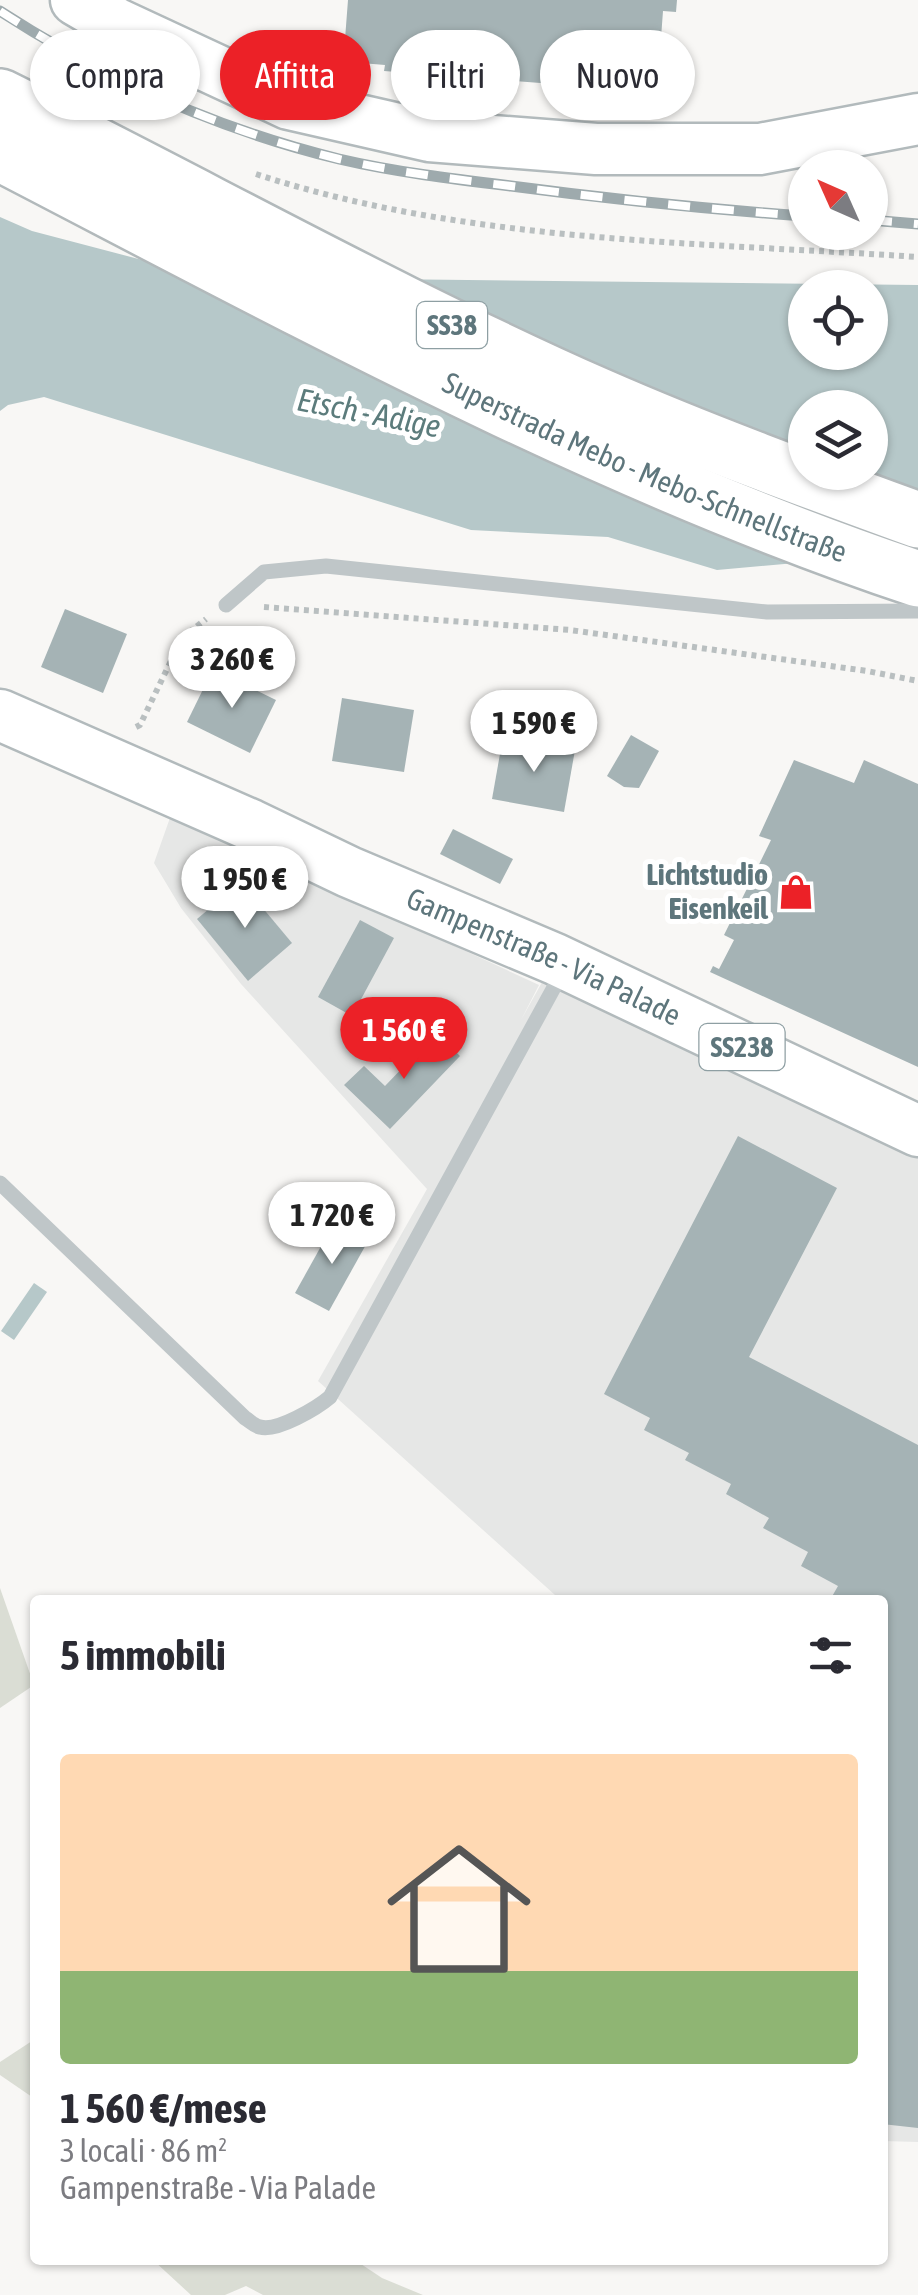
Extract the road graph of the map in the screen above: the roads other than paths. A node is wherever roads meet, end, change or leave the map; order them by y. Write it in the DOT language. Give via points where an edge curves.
graph roads {
  1 [pos="76,0"];
  2 [pos="0,97"];
  3 [pos="918,119"];
  4 [pos="0,153"];
  5 [pos="918,520"];
  6 [pos="808,542"];
  7 [pos="918,580"];
  8 [pos="226,604"];
  9 [pos="918,607"];
  10 [pos="0,715"];
  11 [pos="566,964"];
  12 [pos="918,1131"];
  13 [pos="0,1183"];
  1 -- 3 [label="main road" via="288,104 429,136 596,149 760,149"];
  2 -- 5 [label="highway, Superstrada Mebo - Mebo-Schnellstraße / SS38" via="598,395"];
  4 -- 6 [label="highway, Superstrada Mebo - Mebo-Schnellstraße / SS38" via="375,347"];
  6 -- 7 [label="highway, Superstrada Mebo - Mebo-Schnellstraße / SS38"];
  6 -- 9 [label="highway"];
  8 -- 9 [label="lane" via="264,572 326,566 767,612"];
  10 -- 11 [label="main road, Gampenstraße - Via Palade / SS238"];
  11 -- 12 [label="main road, Gampenstraße - Via Palade / SS238"];
  11 -- 13 [label="lane" via="330,1397 277,1426 260,1428 245,1418"];
}
